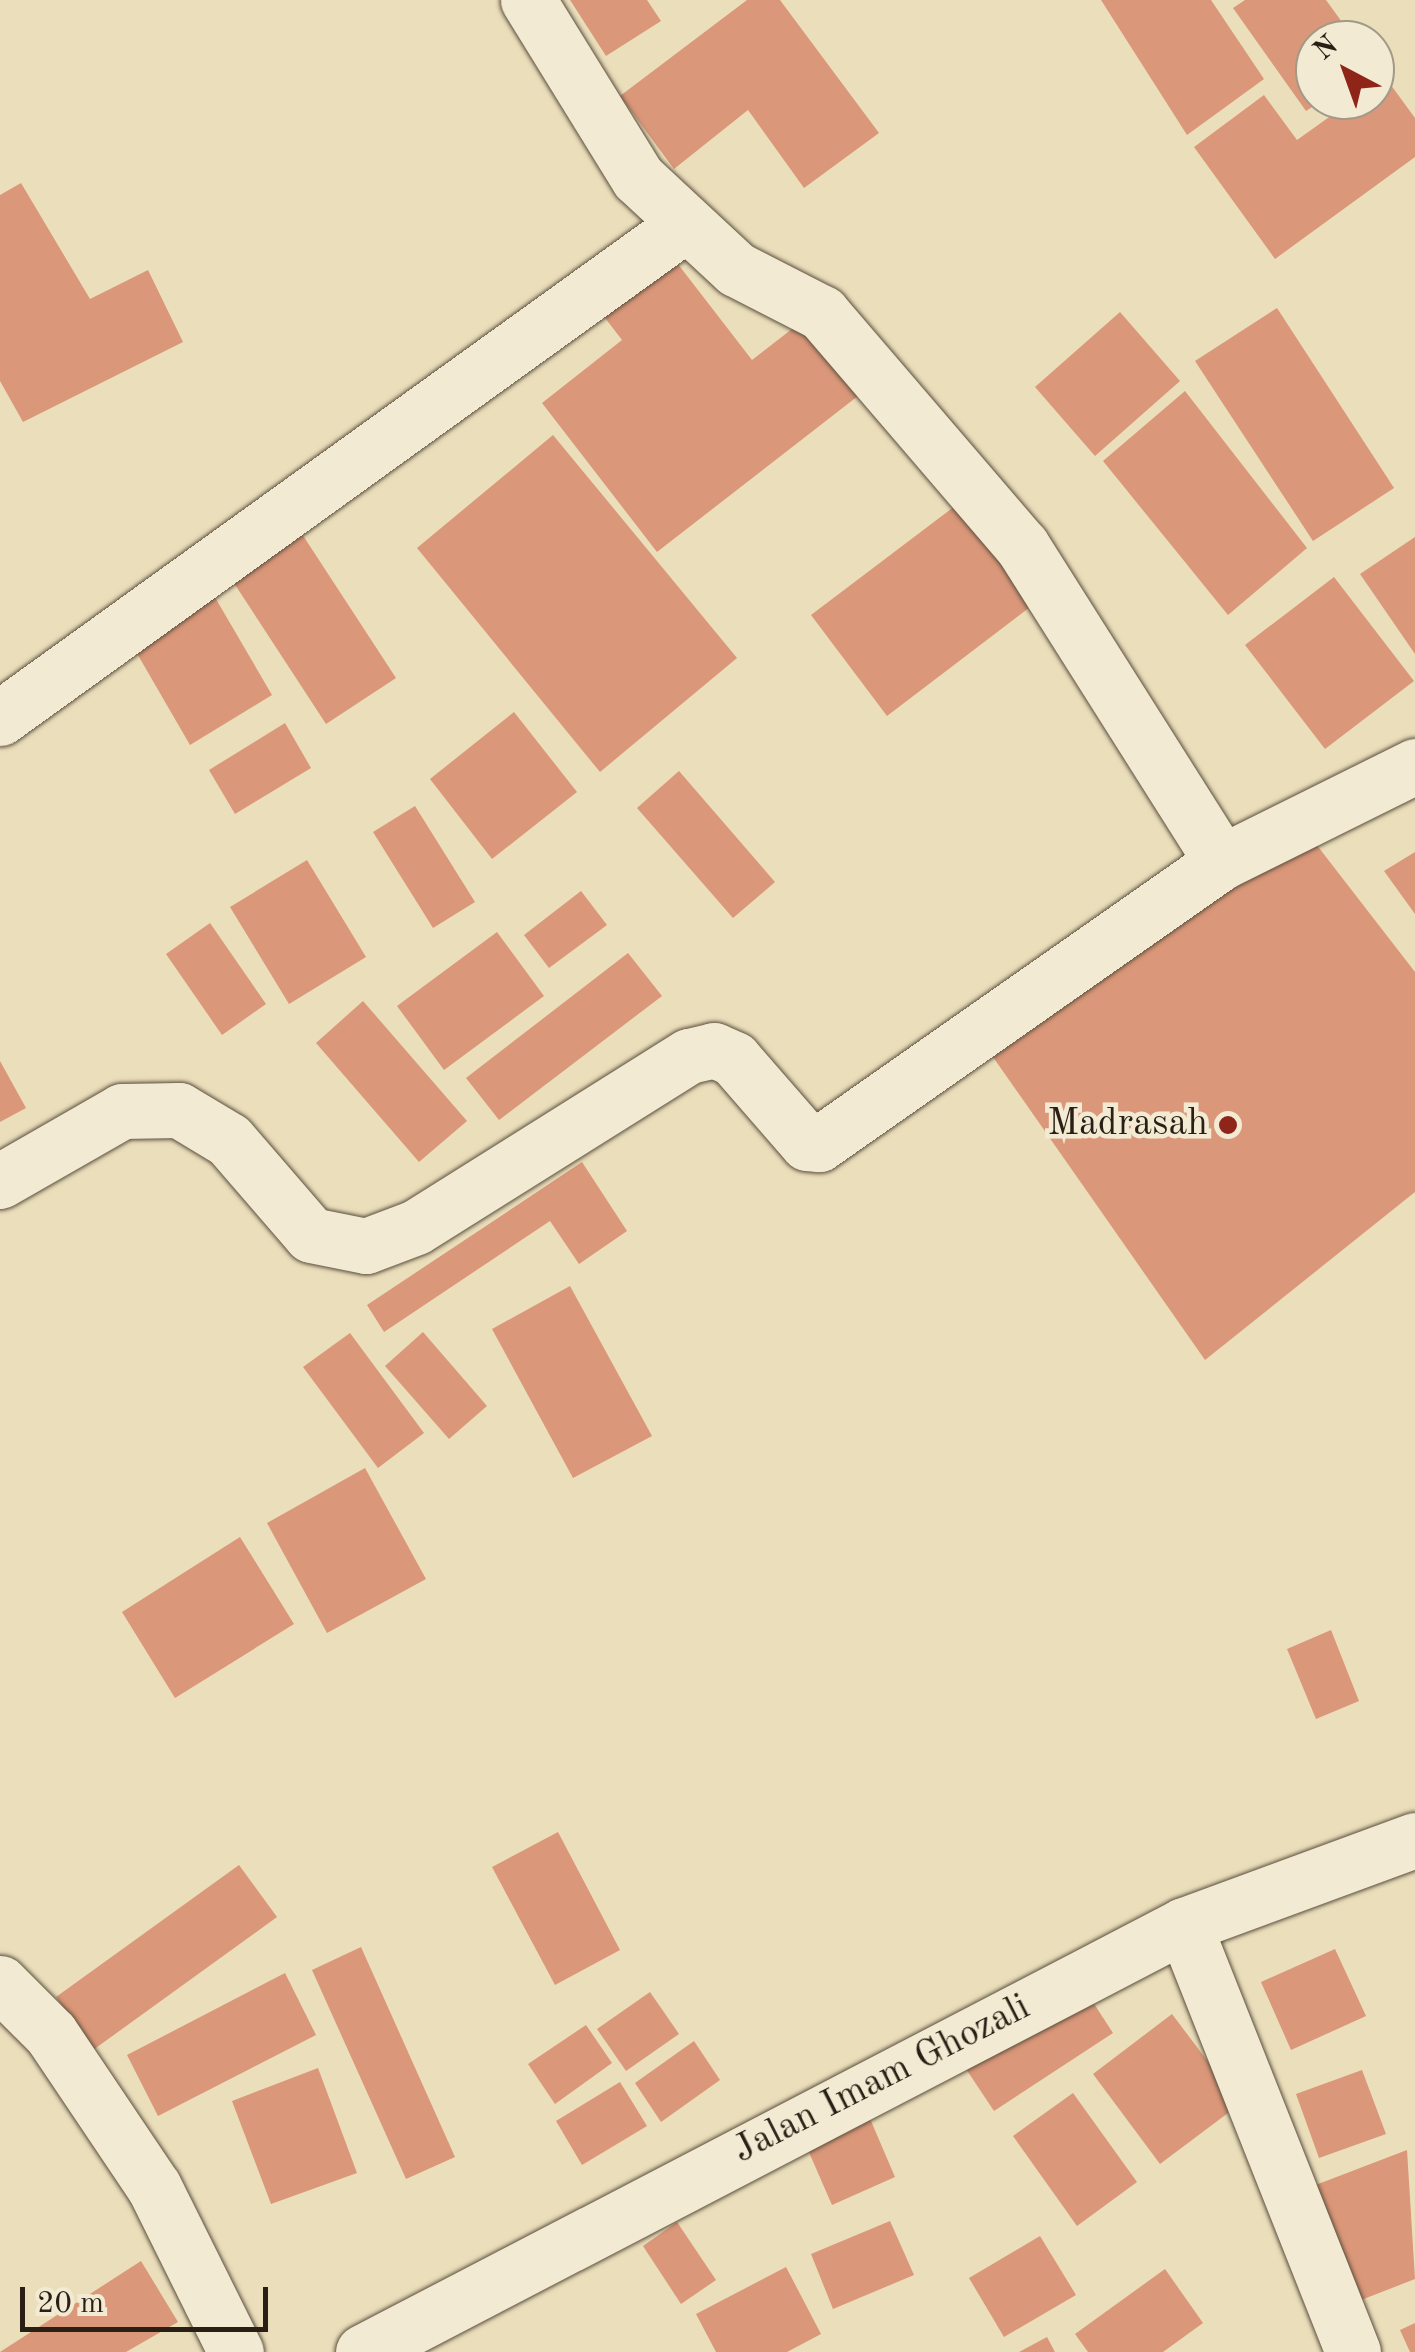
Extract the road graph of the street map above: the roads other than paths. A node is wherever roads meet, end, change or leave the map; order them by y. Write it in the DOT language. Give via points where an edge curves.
graph roads {
  1 [pos="528,0"];
  2 [pos="686,224"];
  3 [pos="0,718"];
  4 [pos="1415,766"];
  5 [pos="1222,862"];
  6 [pos="0,1181"];
  7 [pos="1415,1840"];
  8 [pos="1184,1925"];
  9 [pos="0,1984"];
  10 [pos="236,2352"];
  11 [pos="363,2352"];
  12 [pos="1353,2352"];
  1 -- 2 [label="street" via="638,178"];
  2 -- 3 [label="street"];
  2 -- 5 [label="street" via="736,269 822,312 1010,532"];
  4 -- 5 [label="street"];
  5 -- 6 [label="street" via="819,1144 808,1143 734,1058 714,1050 689,1056 416,1226 366,1246 311,1234 228,1140 180,1110 122,1111"];
  7 -- 8 [label="street, Jalan Imam Ghozali"];
  8 -- 11 [label="street, Jalan Imam Ghozali"];
  8 -- 12 [label="street"];
  9 -- 10 [label="street" via="51,2034 154,2186"];
}
